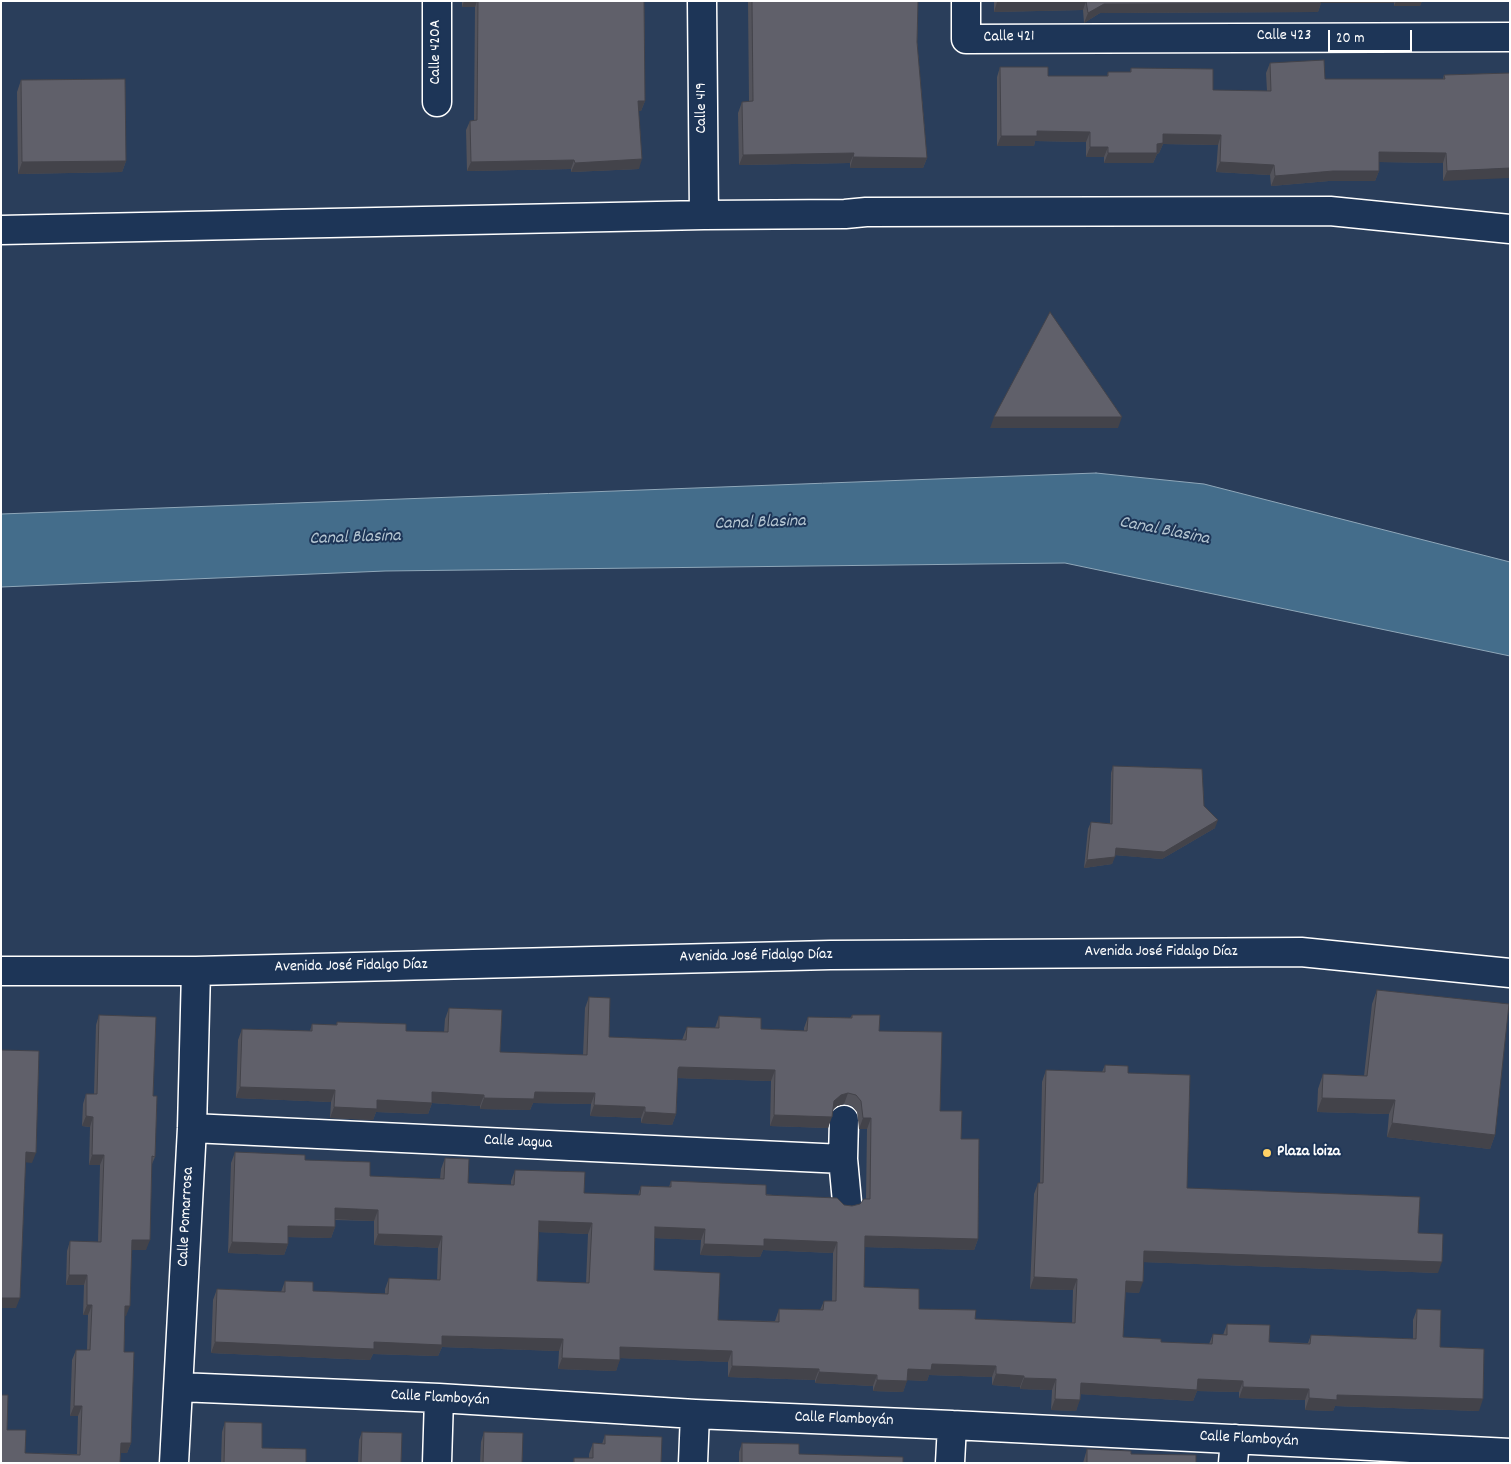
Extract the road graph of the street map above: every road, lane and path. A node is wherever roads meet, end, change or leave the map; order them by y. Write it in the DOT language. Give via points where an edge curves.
graph roads {
  1 [pos="437,1"];
  2 [pos="702,1"];
  3 [pos="966,1"];
  4 [pos="1089,37"];
  5 [pos="1510,37"];
  6 [pos="437,102"];
  7 [pos="704,215"];
  8 [pos="1,230"];
  9 [pos="1510,230"];
  10 [pos="1,971"];
  11 [pos="196,971"];
  12 [pos="1510,973"];
  13 [pos="844,1120"];
  14 [pos="192,1128"];
  15 [pos="843,1159"];
  16 [pos="847,1202"];
  17 [pos="178,1387"];
  18 [pos="439,1398"];
  19 [pos="695,1414"];
  20 [pos="952,1425"];
  21 [pos="1234,1451"];
  22 [pos="1510,1453"];
  23 [pos="174,1463"];
  24 [pos="437,1463"];
  25 [pos="693,1463"];
  26 [pos="950,1463"];
  1 -- 6 [label="street, Calle 420A"];
  2 -- 7 [label="street, Calle 419"];
  3 -- 4 [label="street, Calle 421" via="966,38"];
  4 -- 5 [label="street, Calle 423"];
  7 -- 8 [label="street"];
  7 -- 9 [label="street" via="1330,211"];
  10 -- 11 [label="street, Avenida José Fidalgo Díaz"];
  11 -- 12 [label="street, Avenida José Fidalgo Díaz" via="830,955 1301,952"];
  11 -- 14 [label="street, Calle Pomarrosa"];
  13 -- 15 [label="street"];
  14 -- 15 [label="street, Calle Jagua"];
  14 -- 17 [label="street, Calle Pomarrosa"];
  15 -- 16 [label="street"];
  17 -- 18 [label="street, Calle Flamboyán"];
  17 -- 23 [label="street, Calle Pomarrosa"];
  18 -- 19 [label="street, Calle Flamboyán"];
  18 -- 24 [label="street"];
  19 -- 20 [label="street, Calle Flamboyán"];
  19 -- 25 [label="street"];
  20 -- 21 [label="street, Calle Flamboyán"];
  20 -- 26 [label="street"];
  21 -- 22 [label="street, Calle Flamboyán"];
}
